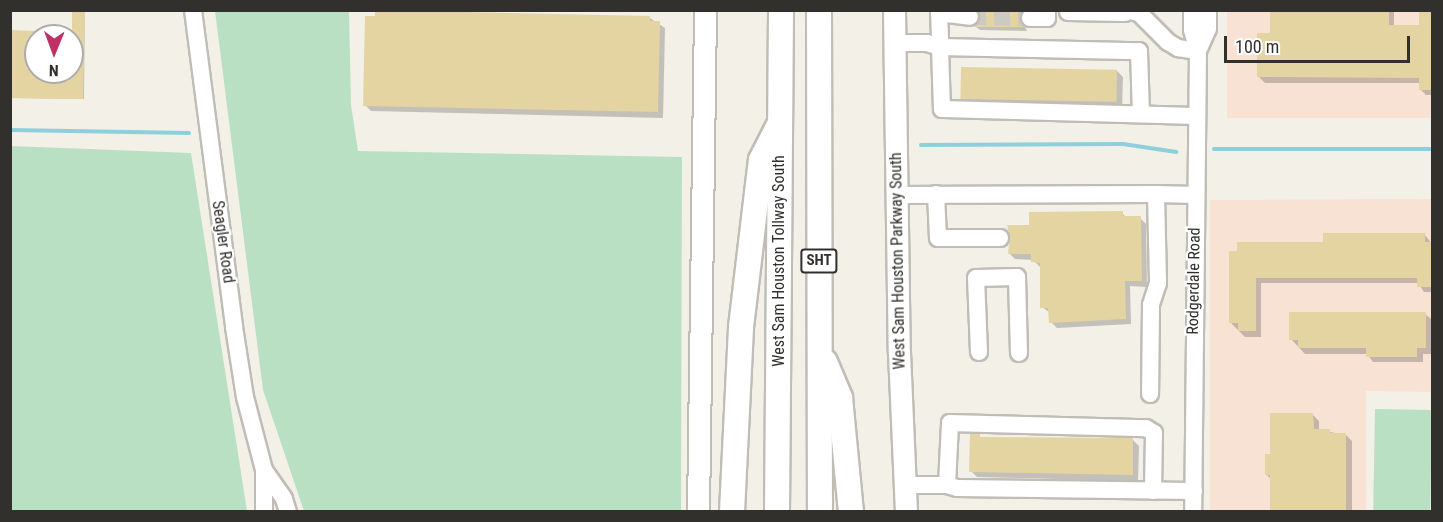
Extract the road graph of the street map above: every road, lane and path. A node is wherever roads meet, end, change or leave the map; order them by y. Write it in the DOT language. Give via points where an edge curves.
graph roads {
  1 [pos="705,10"];
  2 [pos="781,10"];
  3 [pos="819,10"];
  4 [pos="894,10"];
  5 [pos="1047,10"];
  6 [pos="1192,10"];
  7 [pos="1208,10"];
  8 [pos="192,11"];
  9 [pos="939,12"];
  10 [pos="1068,12"];
  11 [pos="1125,12"];
  12 [pos="970,17"];
  13 [pos="1030,18"];
  14 [pos="895,43"];
  15 [pos="940,47"];
  16 [pos="1198,51"];
  17 [pos="1141,114"];
  18 [pos="1197,119"];
  19 [pos="780,121"];
  20 [pos="936,194"];
  21 [pos="1156,194"];
  22 [pos="896,195"];
  23 [pos="1196,195"];
  24 [pos="1000,238"];
  25 [pos="820,350"];
  26 [pos="980,352"];
  27 [pos="1018,352"];
  28 [pos="1150,394"];
  29 [pos="264,470"];
  30 [pos="905,485"];
  31 [pos="947,485"];
  32 [pos="1153,491"];
  33 [pos="1194,491"];
  34 [pos="264,512"];
  35 [pos="288,512"];
  36 [pos="698,512"];
  37 [pos="732,512"];
  38 [pos="777,512"];
  39 [pos="820,512"];
  40 [pos="851,512"];
  41 [pos="906,512"];
  42 [pos="1193,512"];
  1 -- 36 [label="main road"];
  2 -- 19 [label="highway, West Sam Houston Tollway South / SHT"];
  3 -- 25 [label="highway, SHT"];
  4 -- 14 [label="main road, West Sam Houston Parkway South"];
  5 -- 13 [label="street" via="1047,18"];
  6 -- 16 [label="street, Rodgerdale Road"];
  7 -- 16 [label="street, Rodgerdale Road" via="1208,29"];
  8 -- 29 [label="street, Seagler Road" via="245,397"];
  9 -- 12 [label="street"];
  9 -- 15 [label="street"];
  10 -- 11 [label="street"];
  11 -- 16 [label="street" via="1139,13 1178,48"];
  14 -- 15 [label="street"];
  14 -- 22 [label="main road, West Sam Houston Parkway South"];
  15 -- 17 [label="street" via="942,109"];
  15 -- 17 [label="street" via="1139,51"];
  16 -- 18 [label="street, Rodgerdale Road"];
  17 -- 18 [label="street"];
  18 -- 23 [label="street, Rodgerdale Road"];
  19 -- 37 [label="highway" via="761,160 741,327"];
  19 -- 38 [label="highway, West Sam Houston Tollway South / SHT"];
  20 -- 21 [label="street"];
  20 -- 22 [label="street"];
  20 -- 24 [label="street" via="938,238"];
  21 -- 23 [label="street"];
  21 -- 28 [label="street" via="1158,283 1151,305"];
  22 -- 30 [label="main road, West Sam Houston Parkway South"];
  23 -- 33 [label="street, Rodgerdale Road"];
  25 -- 39 [label="highway, SHT"];
  25 -- 40 [label="highway" via="840,398"];
  26 -- 27 [label="street" via="976,278 1017,278"];
  29 -- 34 [label="street, Seagler Road"];
  29 -- 35 [label="street, Seagler Road"];
  30 -- 31 [label="street"];
  30 -- 41 [label="main road, West Sam Houston Parkway South"];
  31 -- 32 [label="street"];
  31 -- 32 [label="street" via="950,423 1146,428 1154,433"];
  32 -- 33 [label="street"];
  33 -- 42 [label="street, Rodgerdale Road"];
}
